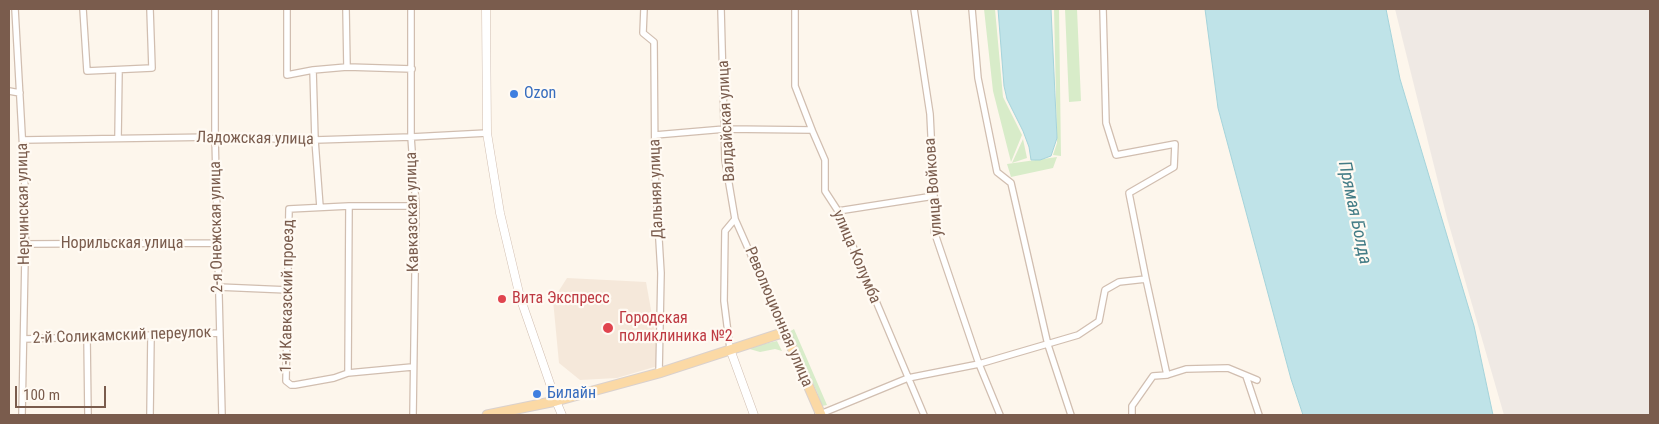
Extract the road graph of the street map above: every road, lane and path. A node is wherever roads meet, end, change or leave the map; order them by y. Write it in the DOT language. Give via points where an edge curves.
graph roads {
  1 [pos="15,9"];
  2 [pos="83,9"];
  3 [pos="150,9"];
  4 [pos="215,9"];
  5 [pos="287,9"];
  6 [pos="346,9"];
  7 [pos="411,9"];
  8 [pos="486,9"];
  9 [pos="644,9"];
  10 [pos="721,9"];
  11 [pos="795,9"];
  12 [pos="914,9"];
  13 [pos="972,9"];
  14 [pos="1103,9"];
  15 [pos="347,67"];
  16 [pos="119,70"];
  17 [pos="313,70"];
  18 [pos="412,70"];
  19 [pos="9,91"];
  20 [pos="20,93"];
  21 [pos="725,129"];
  22 [pos="812,130"];
  23 [pos="487,133"];
  24 [pos="655,135"];
  25 [pos="215,137"];
  26 [pos="412,137"];
  27 [pos="118,138"];
  28 [pos="23,140"];
  29 [pos="315,140"];
  30 [pos="934,196"];
  31 [pos="349,206"];
  32 [pos="416,206"];
  33 [pos="320,207"];
  34 [pos="838,211"];
  35 [pos="736,218"];
  36 [pos="218,243"];
  37 [pos="25,244"];
  38 [pos="1146,279"];
  39 [pos="218,287"];
  40 [pos="288,290"];
  41 [pos="785,332"];
  42 [pos="220,333"];
  43 [pos="151,335"];
  44 [pos="87,337"];
  45 [pos="24,339"];
  46 [pos="1048,345"];
  47 [pos="730,350"];
  48 [pos="979,364"];
  49 [pos="412,367"];
  50 [pos="348,373"];
  51 [pos="659,373"];
  52 [pos="1167,375"];
  53 [pos="1246,376"];
  54 [pos="908,378"];
  55 [pos="1258,380"];
  56 [pos="556,401"];
  57 [pos="22,415"];
  58 [pos="88,415"];
  59 [pos="150,415"];
  60 [pos="222,415"];
  61 [pos="413,415"];
  62 [pos="487,415"];
  63 [pos="562,415"];
  64 [pos="754,415"];
  65 [pos="819,415"];
  66 [pos="924,415"];
  67 [pos="1000,415"];
  68 [pos="1071,415"];
  69 [pos="1132,415"];
  70 [pos="1259,415"];
  1 -- 20 [label="street, Нерчинская улица"];
  2 -- 16 [label="street" via="87,71"];
  3 -- 16 [label="street" via="152,68"];
  4 -- 25 [label="street, 2-я Онежская улица"];
  5 -- 17 [label="street" via="287,75"];
  6 -- 15 [label="street"];
  7 -- 18 [label="street, Кавказская улица"];
  8 -- 23 [label="street"];
  9 -- 24 [label="street, Дальняя улица" via="643,33 654,42"];
  10 -- 21 [label="street, Валдайская улица"];
  11 -- 22 [label="street, улица Колумба" via="795,86"];
  12 -- 30 [label="street, улица Войкова" via="930,114"];
  13 -- 46 [label="street" via="978,78 998,172 1011,183"];
  14 -- 38 [label="street" via="1106,123 1116,155 1175,144 1174,167 1130,192"];
  15 -- 17 [label="street"];
  15 -- 18 [label="street"];
  16 -- 27 [label="street"];
  17 -- 29 [label="street"];
  18 -- 26 [label="street, Кавказская улица"];
  19 -- 20 [label="street"];
  20 -- 28 [label="street, Нерчинская улица"];
  21 -- 22 [label="street"];
  21 -- 24 [label="street"];
  21 -- 35 [label="street, Валдайская улица" via="725,160"];
  22 -- 34 [label="street, улица Колумба" via="825,160 824,191"];
  23 -- 26 [label="street, Ладожская улица"];
  23 -- 56 [label="street" via="500,213 520,297"];
  24 -- 51 [label="street, Дальняя улица" via="661,273"];
  25 -- 27 [label="street, Ладожская улица"];
  25 -- 29 [label="street, Ладожская улица"];
  25 -- 36 [label="street, 2-я Онежская улица"];
  26 -- 29 [label="street, Ладожская улица"];
  26 -- 32 [label="street, Кавказская улица"];
  27 -- 28 [label="street, Ладожская улица"];
  28 -- 37 [label="street, Нерчинская улица"];
  29 -- 33 [label="street"];
  30 -- 34 [label="street"];
  30 -- 48 [label="street, улица Войкова" via="934,231"];
  31 -- 32 [label="street, 1-й Кавказский проезд"];
  31 -- 33 [label="street, 1-й Кавказский проезд"];
  31 -- 50 [label="street"];
  32 -- 49 [label="street, Кавказская улица"];
  33 -- 40 [label="street, 1-й Кавказский проезд" via="290,209"];
  34 -- 54 [label="street, улица Колумба"];
  35 -- 41 [label="street, Революционная улица"];
  35 -- 47 [label="street" via="725,231 724,301"];
  36 -- 37 [label="street, Норильская улица"];
  36 -- 39 [label="street, 2-я Онежская улица"];
  37 -- 45 [label="street, Нерчинская улица"];
  38 -- 46 [label="street" via="1119,282 1104,290 1099,321 1078,335"];
  38 -- 52 [label="street"];
  39 -- 40 [label="street"];
  39 -- 42 [label="street, 2-я Онежская улица"];
  40 -- 50 [label="street, 1-й Кавказский проезд" via="286,381 295,385"];
  41 -- 47 [label="main road"];
  41 -- 65 [label="main road, Революционная улица"];
  42 -- 43 [label="street, 2-й Соликамский переулок"];
  42 -- 60 [label="street, 2-я Онежская улица"];
  43 -- 44 [label="street, 2-й Соликамский переулок"];
  43 -- 59 [label="street"];
  44 -- 45 [label="street, 2-й Соликамский переулок"];
  44 -- 58 [label="street"];
  45 -- 57 [label="street, Нерчинская улица"];
  46 -- 48 [label="street"];
  46 -- 68 [label="street"];
  47 -- 51 [label="main road"];
  47 -- 64 [label="street"];
  48 -- 54 [label="street"];
  48 -- 67 [label="street, улица Войкова"];
  49 -- 50 [label="street, 1-й Кавказский проезд"];
  49 -- 61 [label="street, Кавказская улица"];
  51 -- 56 [label="main road"];
  52 -- 53 [label="street" via="1186,369 1228,368"];
  52 -- 69 [label="street" via="1153,376 1132,406"];
  53 -- 55 [label="street"];
  53 -- 70 [label="street"];
  54 -- 65 [label="street"];
  54 -- 66 [label="street, улица Колумба"];
  56 -- 62 [label="main road"];
  56 -- 63 [label="street"];
}
